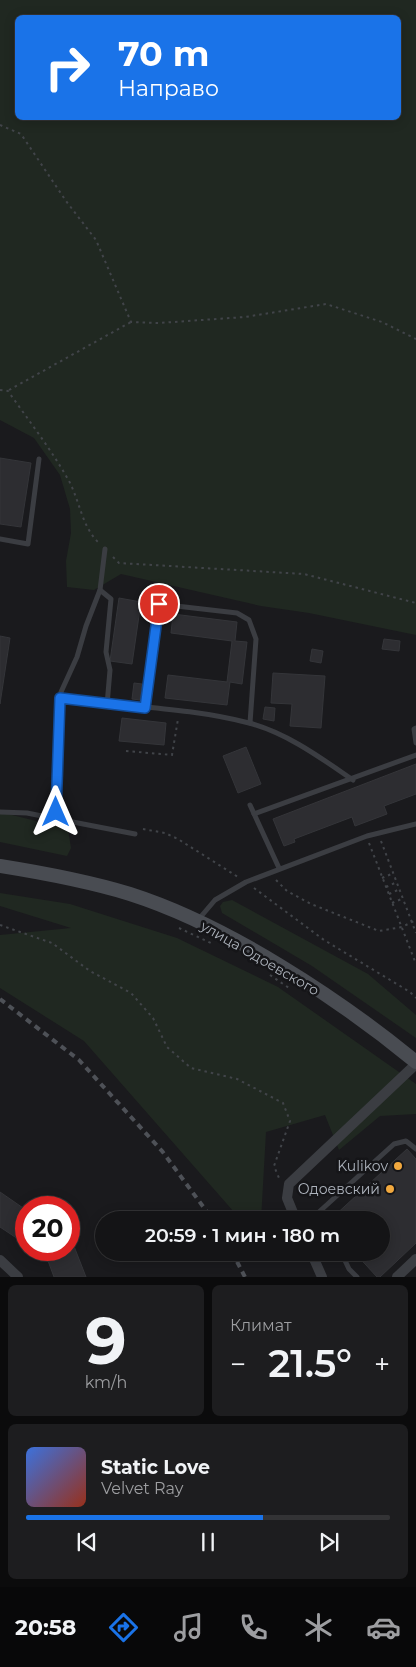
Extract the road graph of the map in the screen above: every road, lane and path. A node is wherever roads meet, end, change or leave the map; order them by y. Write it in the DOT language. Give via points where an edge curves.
graph roads {
  1 [pos="0,125"];
  2 [pos="131,322"];
  3 [pos="416,339"];
  4 [pos="0,390"];
  5 [pos="8,391"];
  6 [pos="39,459"];
  7 [pos="0,539"];
  8 [pos="105,549"];
  9 [pos="100,590"];
  10 [pos="416,603"];
  11 [pos="60,698"];
  12 [pos="106,705"];
  13 [pos="145,708"];
  14 [pos="179,711"];
  15 [pos="250,723"];
  16 [pos="416,728"];
  17 [pos="416,744"];
  18 [pos="126,751"];
  19 [pos="416,755"];
  20 [pos="352,780"];
  21 [pos="250,806"];
  22 [pos="0,812"];
  23 [pos="254,814"];
  24 [pos="52,818"];
  25 [pos="416,824"];
  26 [pos="138,828"];
  27 [pos="378,833"];
  28 [pos="135,834"];
  29 [pos="367,836"];
  30 [pos="0,866"];
  31 [pos="280,868"];
  32 [pos="268,873"];
  33 [pos="394,873"];
  34 [pos="382,878"];
  35 [pos="246,882"];
  36 [pos="397,882"];
  37 [pos="386,887"];
  38 [pos="400,889"];
  39 [pos="389,894"];
  40 [pos="404,898"];
  41 [pos="392,903"];
  42 [pos="416,920"];
  43 [pos="196,922"];
  44 [pos="412,922"];
  45 [pos="0,925"];
  46 [pos="178,927"];
  47 [pos="402,927"];
  48 [pos="416,933"];
  49 [pos="213,944"];
  50 [pos="416,952"];
  51 [pos="412,954"];
  52 [pos="416,964"];
  53 [pos="265,973"];
  54 [pos="290,988"];
  55 [pos="416,998"];
  56 [pos="416,1063"];
  57 [pos="416,1149"];
  58 [pos="287,1198"];
  59 [pos="292,1211"];
  60 [pos="320,1211"];
  61 [pos="0,1260"];
  62 [pos="416,1260"];
  63 [pos="315,1261"];
  64 [pos="345,1261"];
  65 [pos="18,1277"];
  66 [pos="322,1277"];
  67 [pos="357,1277"];
  68 [pos="397,1277"];
  1 -- 2 [label="path" via="22,134 96,240"];
  2 -- 3 [label="path" via="245,316 326,304 382,322"];
  2 -- 5 [label="path"];
  4 -- 5 [label="path"];
  5 -- 8 [label="path" via="49,446 70,484 89,533"];
  6 -- 7 [label="lane" via="28,544"];
  8 -- 9 [label="lane"];
  8 -- 10 [label="path" via="119,562 304,574"];
  9 -- 11 [label="lane"];
  9 -- 12 [label="lane" via="111,599"];
  11 -- 12 [label="lane"];
  11 -- 24 [label="lane" via="56,812"];
  12 -- 13 [label="lane"];
  13 -- 14 [label="lane"];
  13 -- 15 [label="lane" via="159,604 237,613 249,620 256,638"];
  14 -- 15 [label="lane"];
  14 -- 18 [label="path" via="172,755"];
  15 -- 20 [label="lane" via="314,753"];
  16 -- 17 [label="lane"];
  19 -- 20 [label="lane"];
  20 -- 23 [label="lane"];
  21 -- 23 [label="lane"];
  22 -- 24 [label="lane"];
  23 -- 31 [label="lane"];
  24 -- 28 [label="lane"];
  25 -- 27 [label="lane"];
  26 -- 35 [label="path" via="178,839"];
  27 -- 29 [label="lane"];
  27 -- 33 [label="path"];
  29 -- 31 [label="lane"];
  29 -- 34 [label="path"];
  30 -- 43 [label="street, улица Одоевского" via="122,892"];
  31 -- 32 [label="lane"];
  32 -- 35 [label="lane"];
  32 -- 47 [label="path" via="287,891 311,904 379,931"];
  33 -- 34 [label="path"];
  33 -- 36 [label="path"];
  34 -- 37 [label="path"];
  35 -- 43 [label="lane" via="216,900"];
  35 -- 55 [label="path" via="324,940"];
  36 -- 37 [label="path"];
  36 -- 38 [label="path"];
  37 -- 39 [label="path"];
  38 -- 39 [label="path"];
  38 -- 40 [label="path"];
  39 -- 41 [label="path"];
  40 -- 41 [label="path"];
  40 -- 44 [label="path"];
  41 -- 47 [label="path"];
  42 -- 44 [label="path"];
  43 -- 56 [label="street, улица Одоевского" via="326,995 385,1036"];
  44 -- 47 [label="path"];
  44 -- 48 [label="path"];
  45 -- 58 [label="path" via="52,943 90,971 131,993 153,1018 167,1047 191,1068 238,1079 283,1103 290,1121 274,1166"];
  46 -- 49 [label="path"];
  47 -- 51 [label="path"];
  50 -- 51 [label="path"];
  51 -- 52 [label="path"];
  53 -- 54 [label="path"];
  56 -- 58 [label="street" via="289,1184"];
  57 -- 60 [label="lane" via="406,1142 394,1144"];
  58 -- 59 [label="street"];
  61 -- 65 [label="street"];
  62 -- 68 [label="street"];
  63 -- 66 [label="street"];
  64 -- 67 [label="lane"];
}
